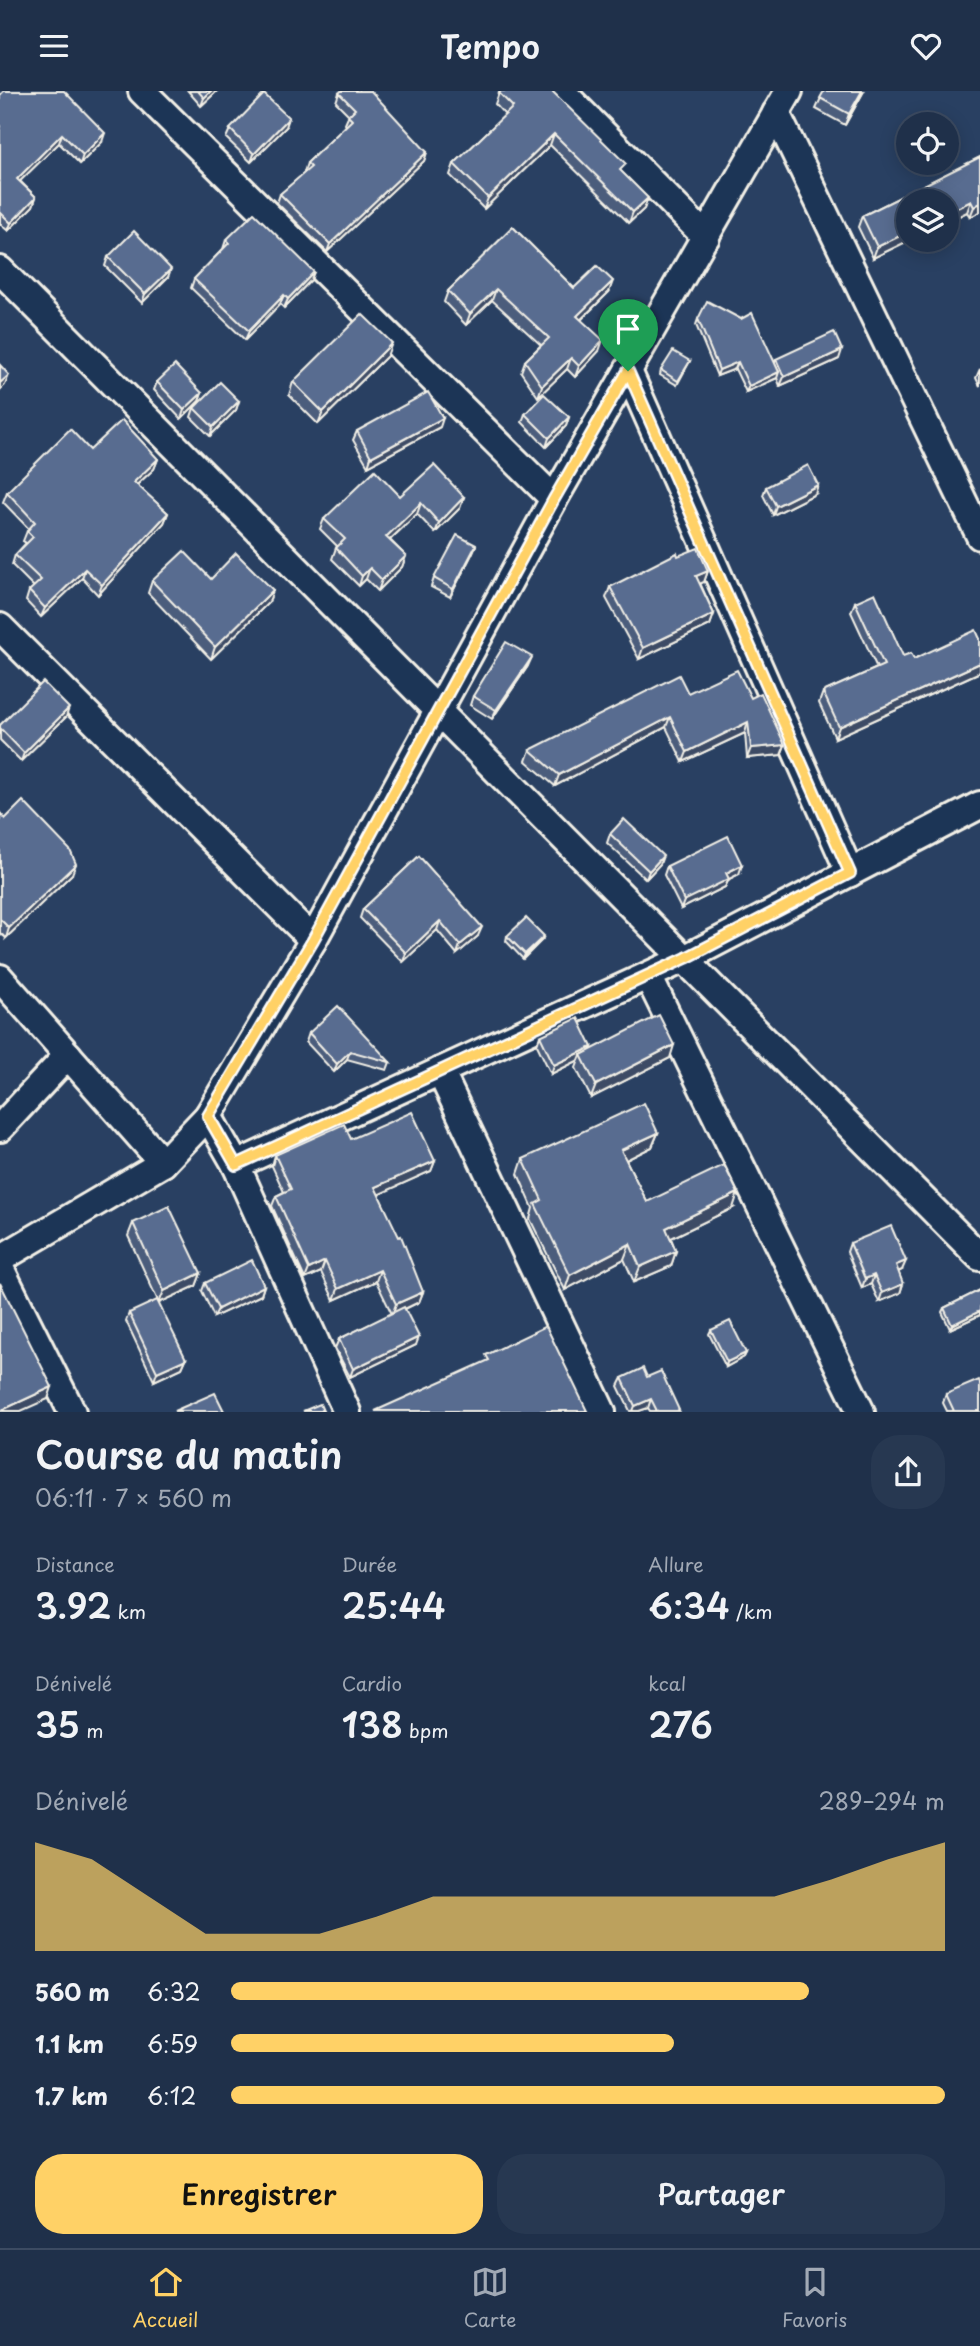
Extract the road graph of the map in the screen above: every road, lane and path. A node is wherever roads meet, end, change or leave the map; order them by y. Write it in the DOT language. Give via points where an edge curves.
graph roads {
  1 [pos="142,91"];
  2 [pos="561,91"];
  3 [pos="783,102"];
  4 [pos="706,237"];
  5 [pos="0,270"];
  6 [pos="628,371"];
  7 [pos="554,499"];
  8 [pos="980,536"];
  9 [pos="0,627"];
  10 [pos="439,713"];
  11 [pos="980,806"];
  12 [pos="850,873"];
  13 [pos="313,940"];
  14 [pos="686,958"];
  15 [pos="648,976"];
  16 [pos="0,978"];
  17 [pos="68,1055"];
  18 [pos="440,1071"];
  19 [pos="208,1116"];
  20 [pos="0,1128"];
  21 [pos="163,1163"];
  22 [pos="236,1165"];
  23 [pos="980,1257"];
  24 [pos="0,1259"];
  25 [pos="0,1268"];
  26 [pos="72,1412"];
  27 [pos="347,1412"];
  28 [pos="601,1412"];
  29 [pos="860,1412"];
  1 -- 7 [label="street"];
  2 -- 4 [label="street"];
  3 -- 4 [label="street"];
  3 -- 8 [label="street"];
  4 -- 6 [label="street"];
  5 -- 10 [label="street"];
  6 -- 7 [label="street"];
  6 -- 12 [label="street"];
  7 -- 10 [label="street"];
  9 -- 13 [label="street"];
  10 -- 13 [label="street"];
  10 -- 14 [label="street"];
  11 -- 12 [label="street"];
  12 -- 14 [label="street"];
  13 -- 19 [label="street"];
  14 -- 15 [label="street"];
  14 -- 23 [label="street"];
  15 -- 18 [label="street"];
  15 -- 29 [label="street"];
  16 -- 17 [label="street"];
  17 -- 20 [label="street"];
  17 -- 21 [label="street"];
  18 -- 22 [label="street"];
  18 -- 28 [label="street"];
  19 -- 21 [label="street"];
  19 -- 22 [label="street"];
  21 -- 24 [label="street"];
  22 -- 27 [label="street"];
  25 -- 26 [label="street"];
}
